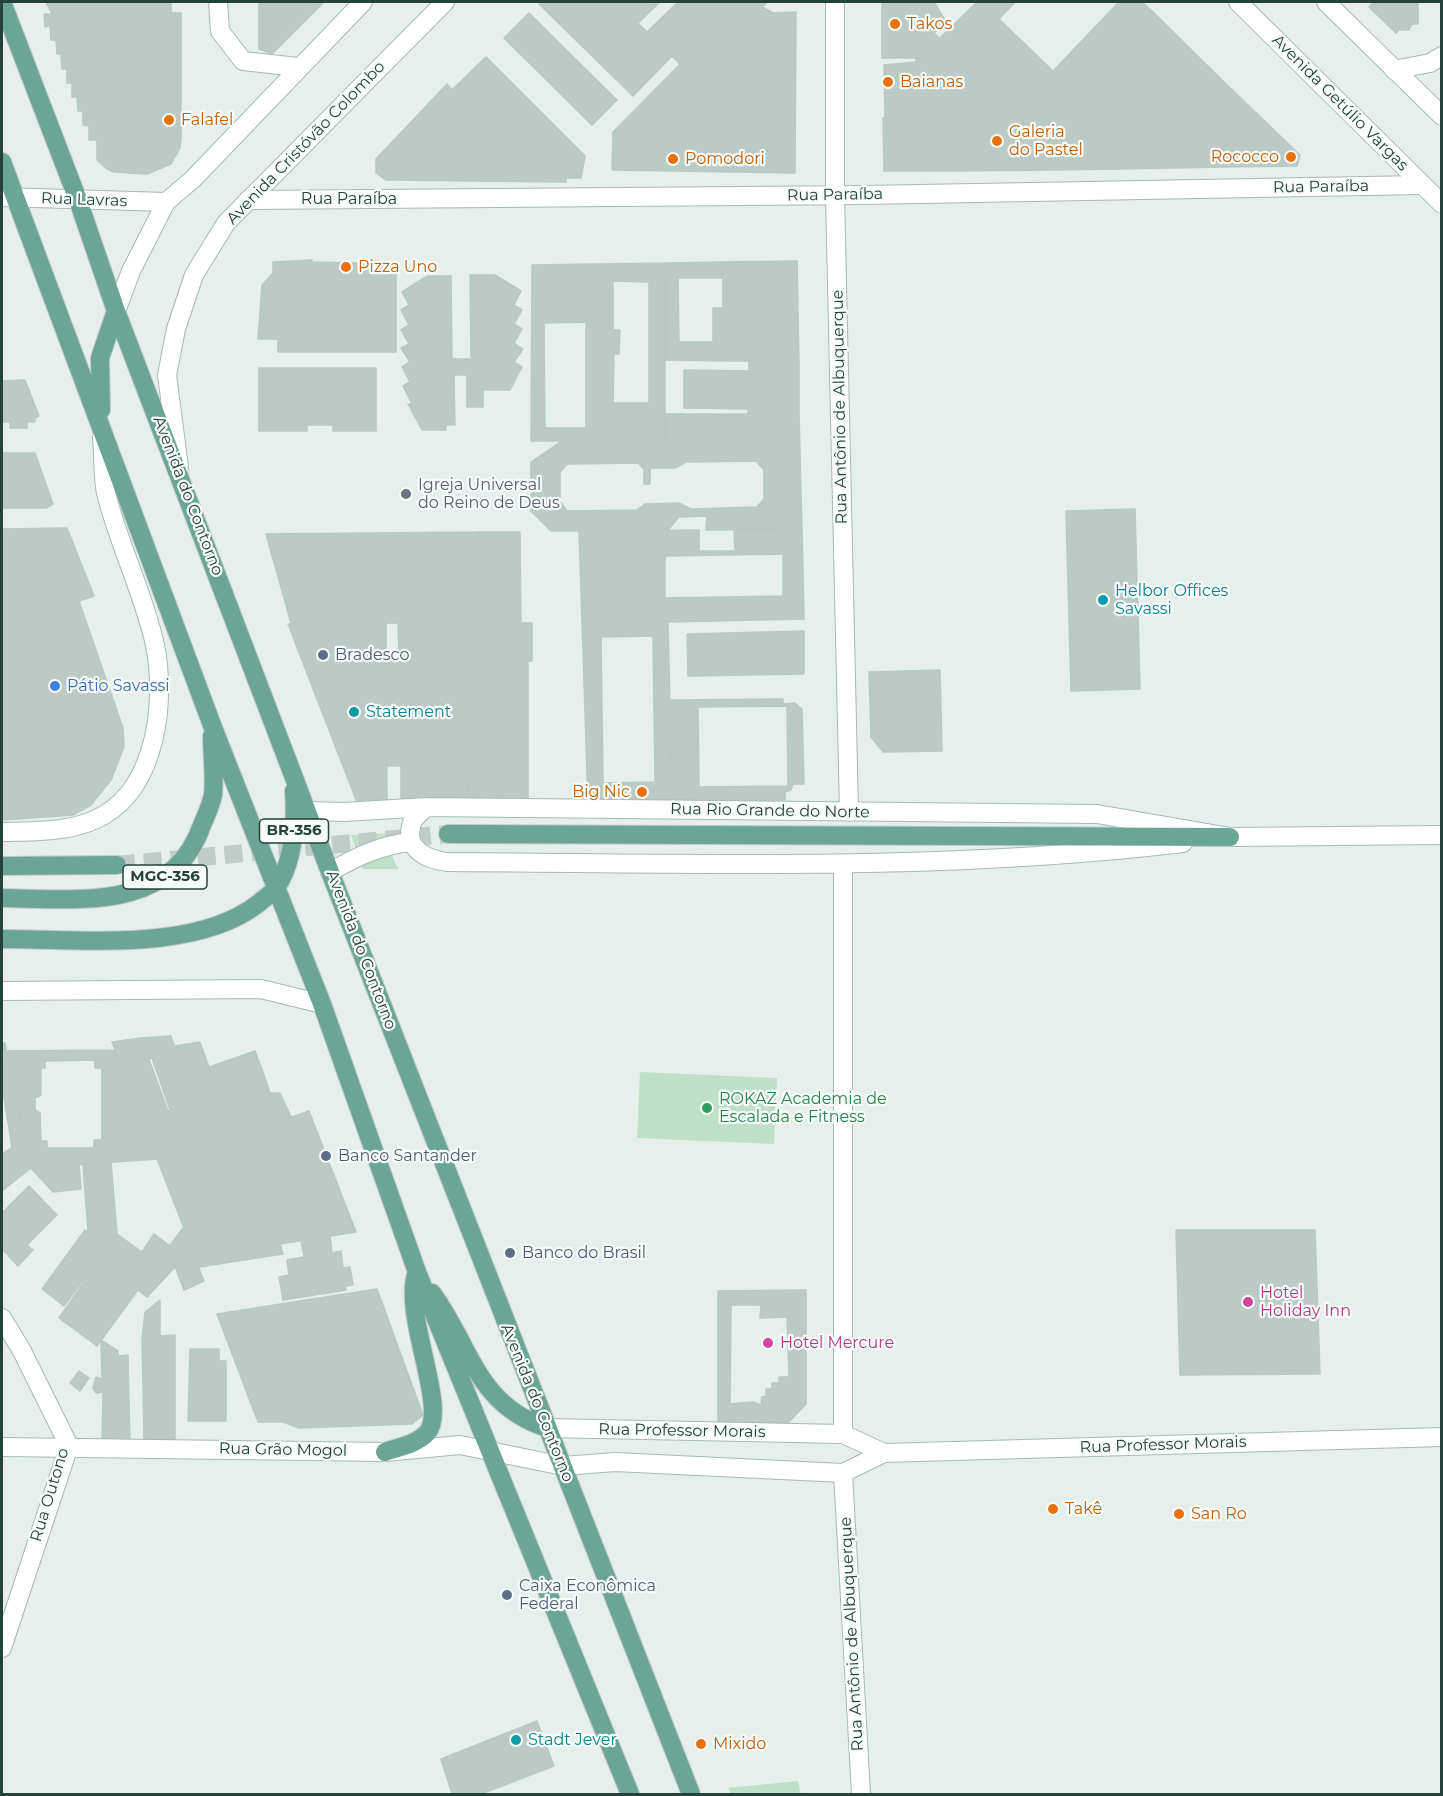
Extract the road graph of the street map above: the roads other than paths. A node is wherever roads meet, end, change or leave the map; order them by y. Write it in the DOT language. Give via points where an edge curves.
graph roads {
  1 [pos="2,2"];
  2 [pos="218,2"];
  3 [pos="363,2"];
  4 [pos="445,2"];
  5 [pos="835,2"];
  6 [pos="1238,2"];
  7 [pos="1326,2"];
  8 [pos="1442,56"];
  9 [pos="298,67"];
  10 [pos="1395,70"];
  11 [pos="1442,116"];
  12 [pos="2,162"];
  13 [pos="1422,185"];
  14 [pos="835,195"];
  15 [pos="9,198"];
  16 [pos="78,200"];
  17 [pos="248,200"];
  18 [pos="166,202"];
  19 [pos="1442,204"];
  20 [pos="116,311"];
  21 [pos="101,424"];
  22 [pos="180,475"];
  23 [pos="212,725"];
  24 [pos="293,771"];
  25 [pos="427,807"];
  26 [pos="308,810"];
  27 [pos="849,813"];
  28 [pos="2,832"];
  29 [pos="448,834"];
  30 [pos="1442,835"];
  31 [pos="1230,837"];
  32 [pos="411,842"];
  33 [pos="843,864"];
  34 [pos="117,865"];
  35 [pos="2,866"];
  36 [pos="330,872"];
  37 [pos="276,889"];
  38 [pos="2,898"];
  39 [pos="2,939"];
  40 [pos="2,991"];
  41 [pos="322,1004"];
  42 [pos="417,1272"];
  43 [pos="2,1318"];
  44 [pos="546,1428"];
  45 [pos="843,1434"];
  46 [pos="1442,1437"];
  47 [pos="69,1446"];
  48 [pos="2,1448"];
  49 [pos="491,1450"];
  50 [pos="385,1452"];
  51 [pos="884,1453"];
  52 [pos="563,1466"];
  53 [pos="843,1473"];
  54 [pos="2,1648"];
  55 [pos="630,1794"];
  56 [pos="691,1794"];
  57 [pos="861,1794"];
  1 -- 16 [label="main road, Avenida do Contorno"];
  2 -- 9 [label="street" via="220,31 243,61"];
  3 -- 9 [label="street"];
  4 -- 17 [label="street, Avenida Cristóvão Colombo"];
  5 -- 14 [label="street, Rua Antônio de Albuquerque"];
  6 -- 13 [label="street, Avenida Getúlio Vargas"];
  7 -- 10 [label="street"];
  8 -- 10 [label="street" via="1430,63"];
  9 -- 18 [label="street" via="193,179"];
  10 -- 11 [label="street"];
  12 -- 15 [label="main road"];
  13 -- 14 [label="street, Rua Paraíba"];
  13 -- 19 [label="street, Avenida Getúlio Vargas"];
  14 -- 17 [label="street, Rua Paraíba"];
  14 -- 27 [label="street, Rua Antônio de Albuquerque"];
  15 -- 16 [label="street, Rua Lavras"];
  15 -- 21 [label="main road"];
  16 -- 18 [label="street, Rua Lavras"];
  16 -- 20 [label="main road, Avenida do Contorno"];
  17 -- 22 [label="street, Avenida Cristóvão Colombo" via="226,223 194,275 176,329 167,375"];
  18 -- 20 [label="street" via="131,271"];
  20 -- 21 [label="main road" via="100,358"];
  20 -- 22 [label="main road, Avenida do Contorno"];
  21 -- 23 [label="main road"];
  21 -- 28 [label="street" via="106,495 155,646 158,704 151,754 132,792 104,815 55,831"];
  22 -- 24 [label="main road, Avenida do Contorno"];
  23 -- 37 [label="main road"];
  23 -- 38 [label="main road, MGC-356" via="213,797 196,842 169,875 139,891 94,899"];
  24 -- 26 [label="main road, Avenida do Contorno"];
  24 -- 37 [label="main road, BR-356" via="296,822"];
  25 -- 26 [label="street, Rua Rio Grande do Norte"];
  25 -- 27 [label="street, Rua Rio Grande do Norte"];
  25 -- 32 [label="street" via="411,820"];
  26 -- 36 [label="main road, Avenida do Contorno"];
  27 -- 31 [label="street, Rua Rio Grande do Norte" via="1097,814"];
  29 -- 31 [label="main road"];
  30 -- 31 [label="street, Rua Rio Grande do Norte"];
  31 -- 33 [label="street, Rua Rio Grande do Norte" via="1099,853"];
  32 -- 33 [label="street, Rua Rio Grande do Norte" via="417,852 447,862"];
  32 -- 36 [label="street" via="364,853"];
  33 -- 45 [label="street"];
  34 -- 35 [label="main road"];
  36 -- 44 [label="main road, Avenida do Contorno"];
  37 -- 39 [label="main road" via="248,911 176,937"];
  37 -- 41 [label="main road"];
  40 -- 41 [label="street" via="261,989"];
  41 -- 42 [label="main road"];
  42 -- 44 [label="main road" via="448,1315 482,1382 523,1421"];
  42 -- 49 [label="main road"];
  42 -- 50 [label="main road" via="412,1300 431,1387 432,1424 419,1439"];
  43 -- 47 [label="street, Rua Outono"];
  44 -- 45 [label="street, Rua Professor Morais"];
  44 -- 52 [label="main road, Avenida do Contorno"];
  45 -- 51 [label="street, Rua Professor Morais"];
  46 -- 51 [label="street, Rua Professor Morais"];
  47 -- 48 [label="street, Rua Grão Mogol"];
  47 -- 50 [label="street, Rua Grão Mogol"];
  47 -- 54 [label="street, Rua Outono"];
  49 -- 50 [label="street, Rua Grão Mogol" via="460,1445"];
  49 -- 52 [label="street, Rua Grão Mogol"];
  49 -- 55 [label="main road"];
  51 -- 53 [label="street, Rua Professor Morais"];
  52 -- 53 [label="street, Rua Professor Morais" via="615,1462"];
  52 -- 56 [label="main road, Avenida do Contorno"];
  53 -- 57 [label="street, Rua Antônio de Albuquerque"];
}
